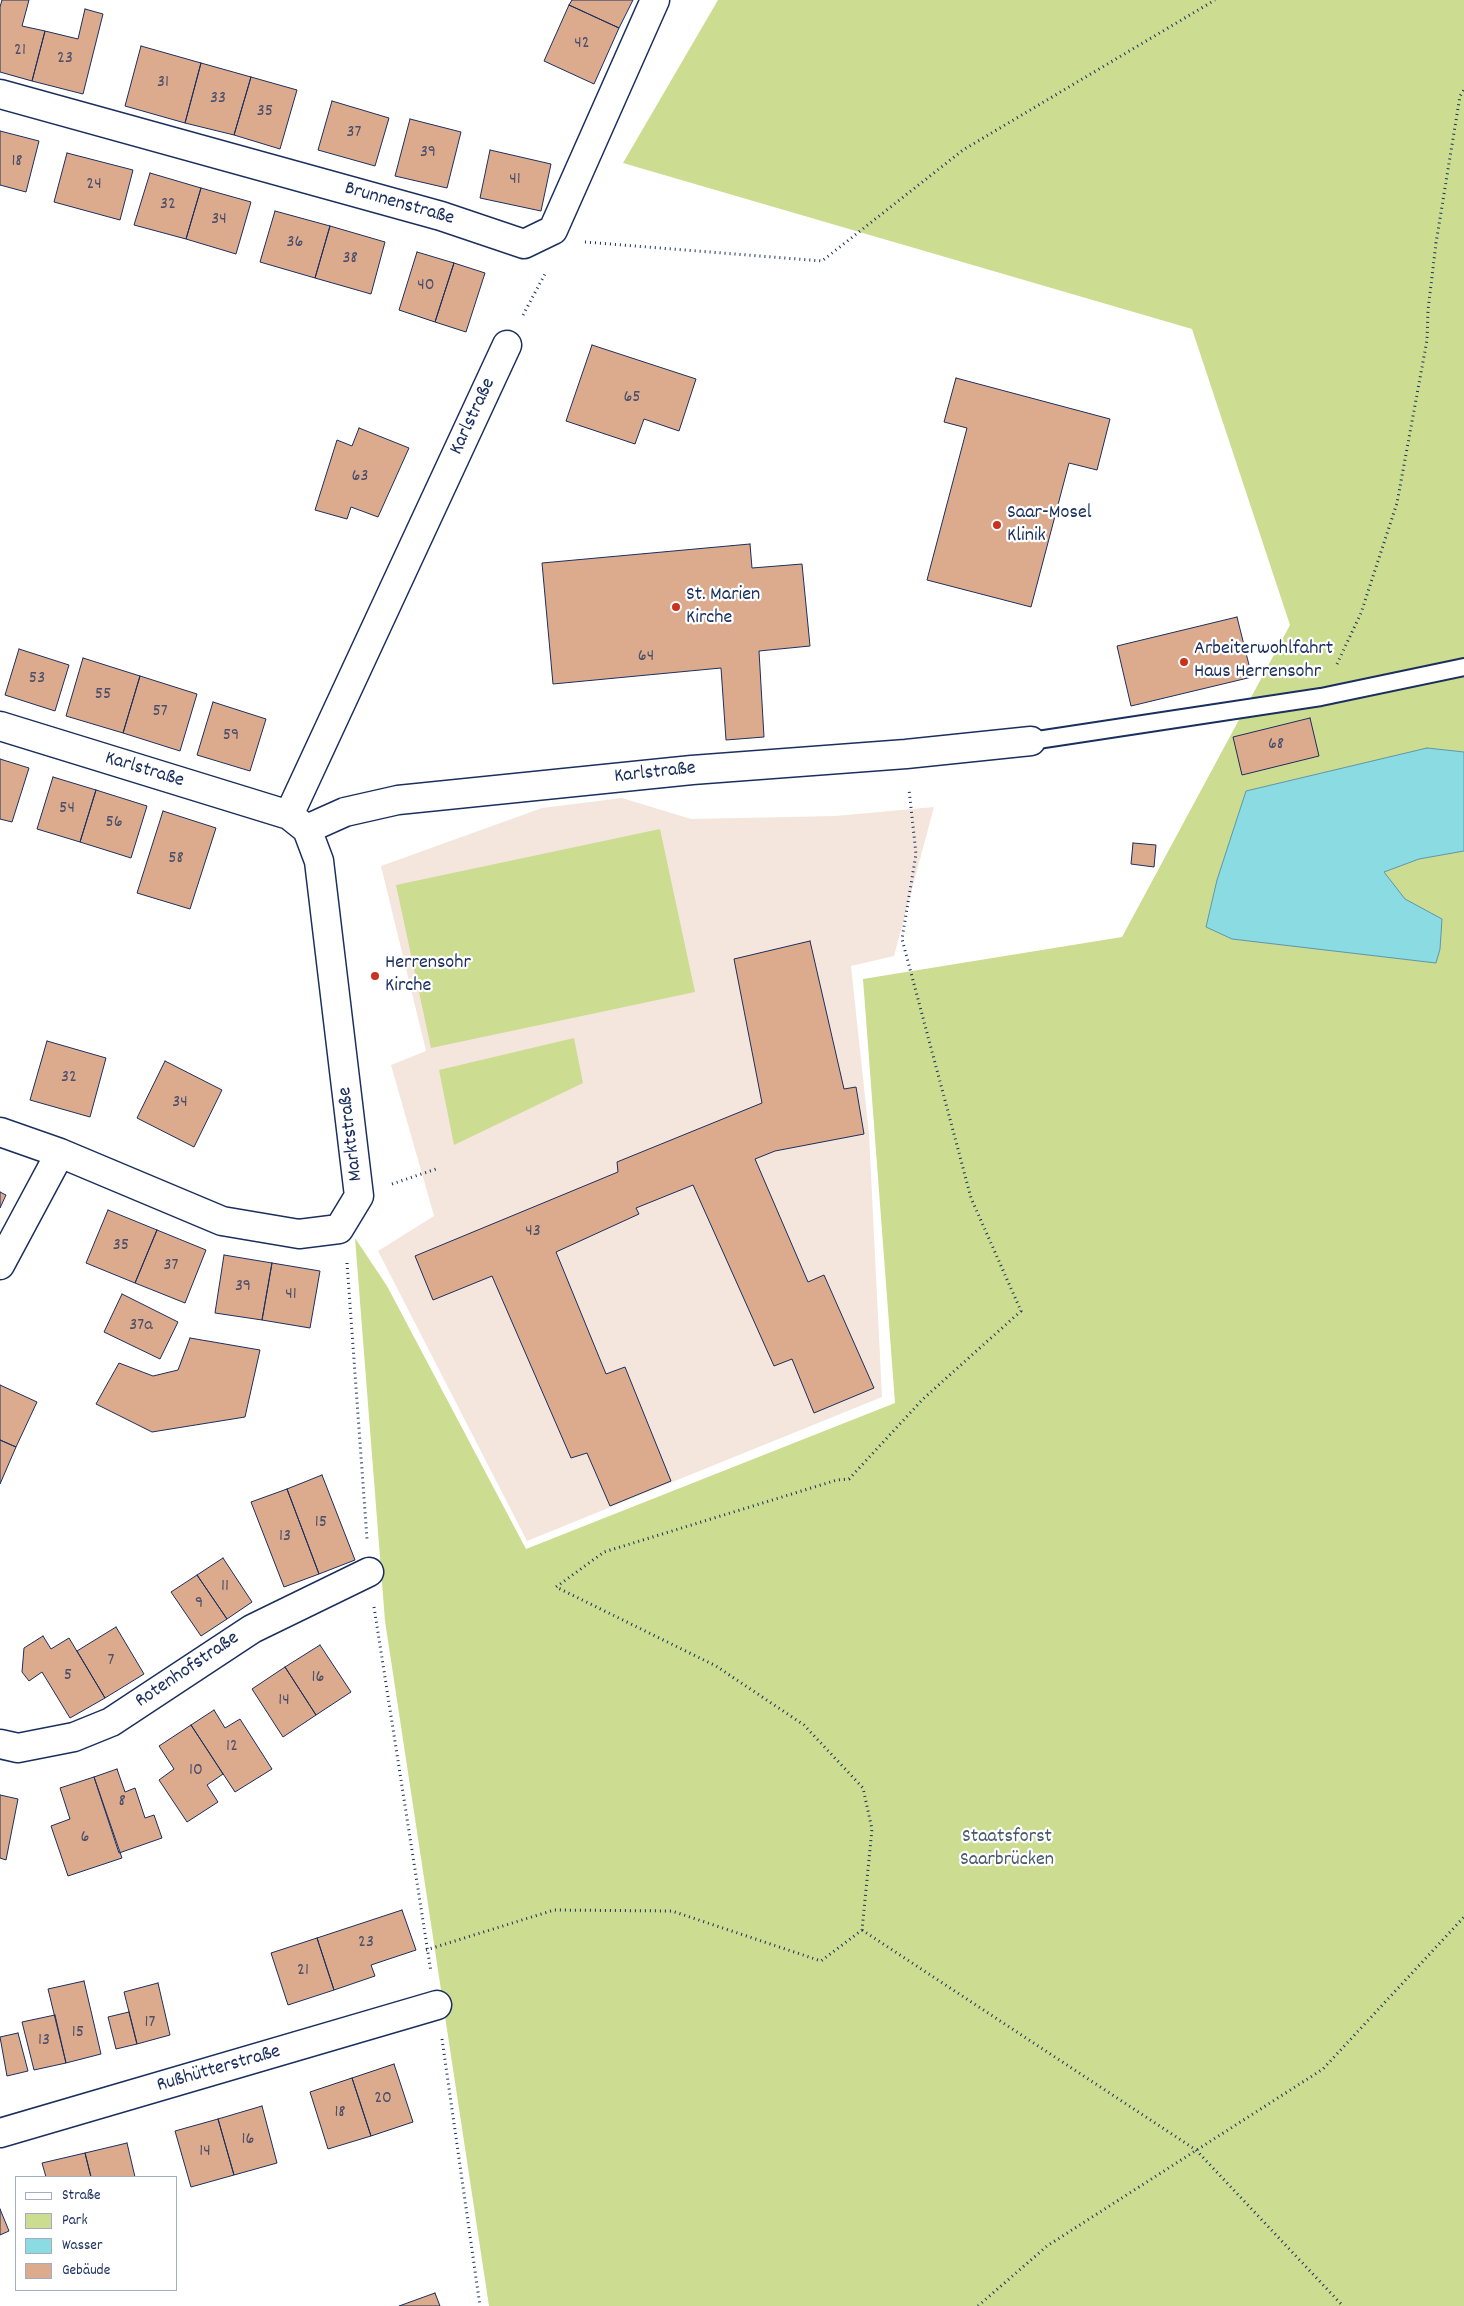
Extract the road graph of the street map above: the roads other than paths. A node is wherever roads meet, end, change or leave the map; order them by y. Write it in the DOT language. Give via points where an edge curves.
graph roads {
  1 [pos="654,0"];
  2 [pos="0,94"];
  3 [pos="507,344"];
  4 [pos="1464,667"];
  5 [pos="0,726"];
  6 [pos="1030,741"];
  7 [pos="298,822"];
  8 [pos="0,1132"];
  9 [pos="60,1153"];
  10 [pos="0,1265"];
  11 [pos="369,1572"];
  12 [pos="0,1744"];
  13 [pos="437,2005"];
  14 [pos="0,2133"];
  1 -- 2 [label="street, Brunnenstraße" via="553,230 524,244 441,216"];
  3 -- 7 [label="street, Karlstraße"];
  4 -- 6 [label="lane" via="1321,697"];
  5 -- 7 [label="street, Karlstraße"];
  6 -- 7 [label="street, Karlstraße" via="692,770 398,800"];
  7 -- 9 [label="street, Marktstraße" via="319,861 359,1196 338,1229 299,1234 222,1221"];
  8 -- 9 [label="street, Marktstraße"];
  9 -- 10 [label="street"];
  11 -- 12 [label="street, Rotenhofstraße" via="252,1629 110,1722 74,1737 18,1748"];
  13 -- 14 [label="street, Rußhütterstraße"];
}
